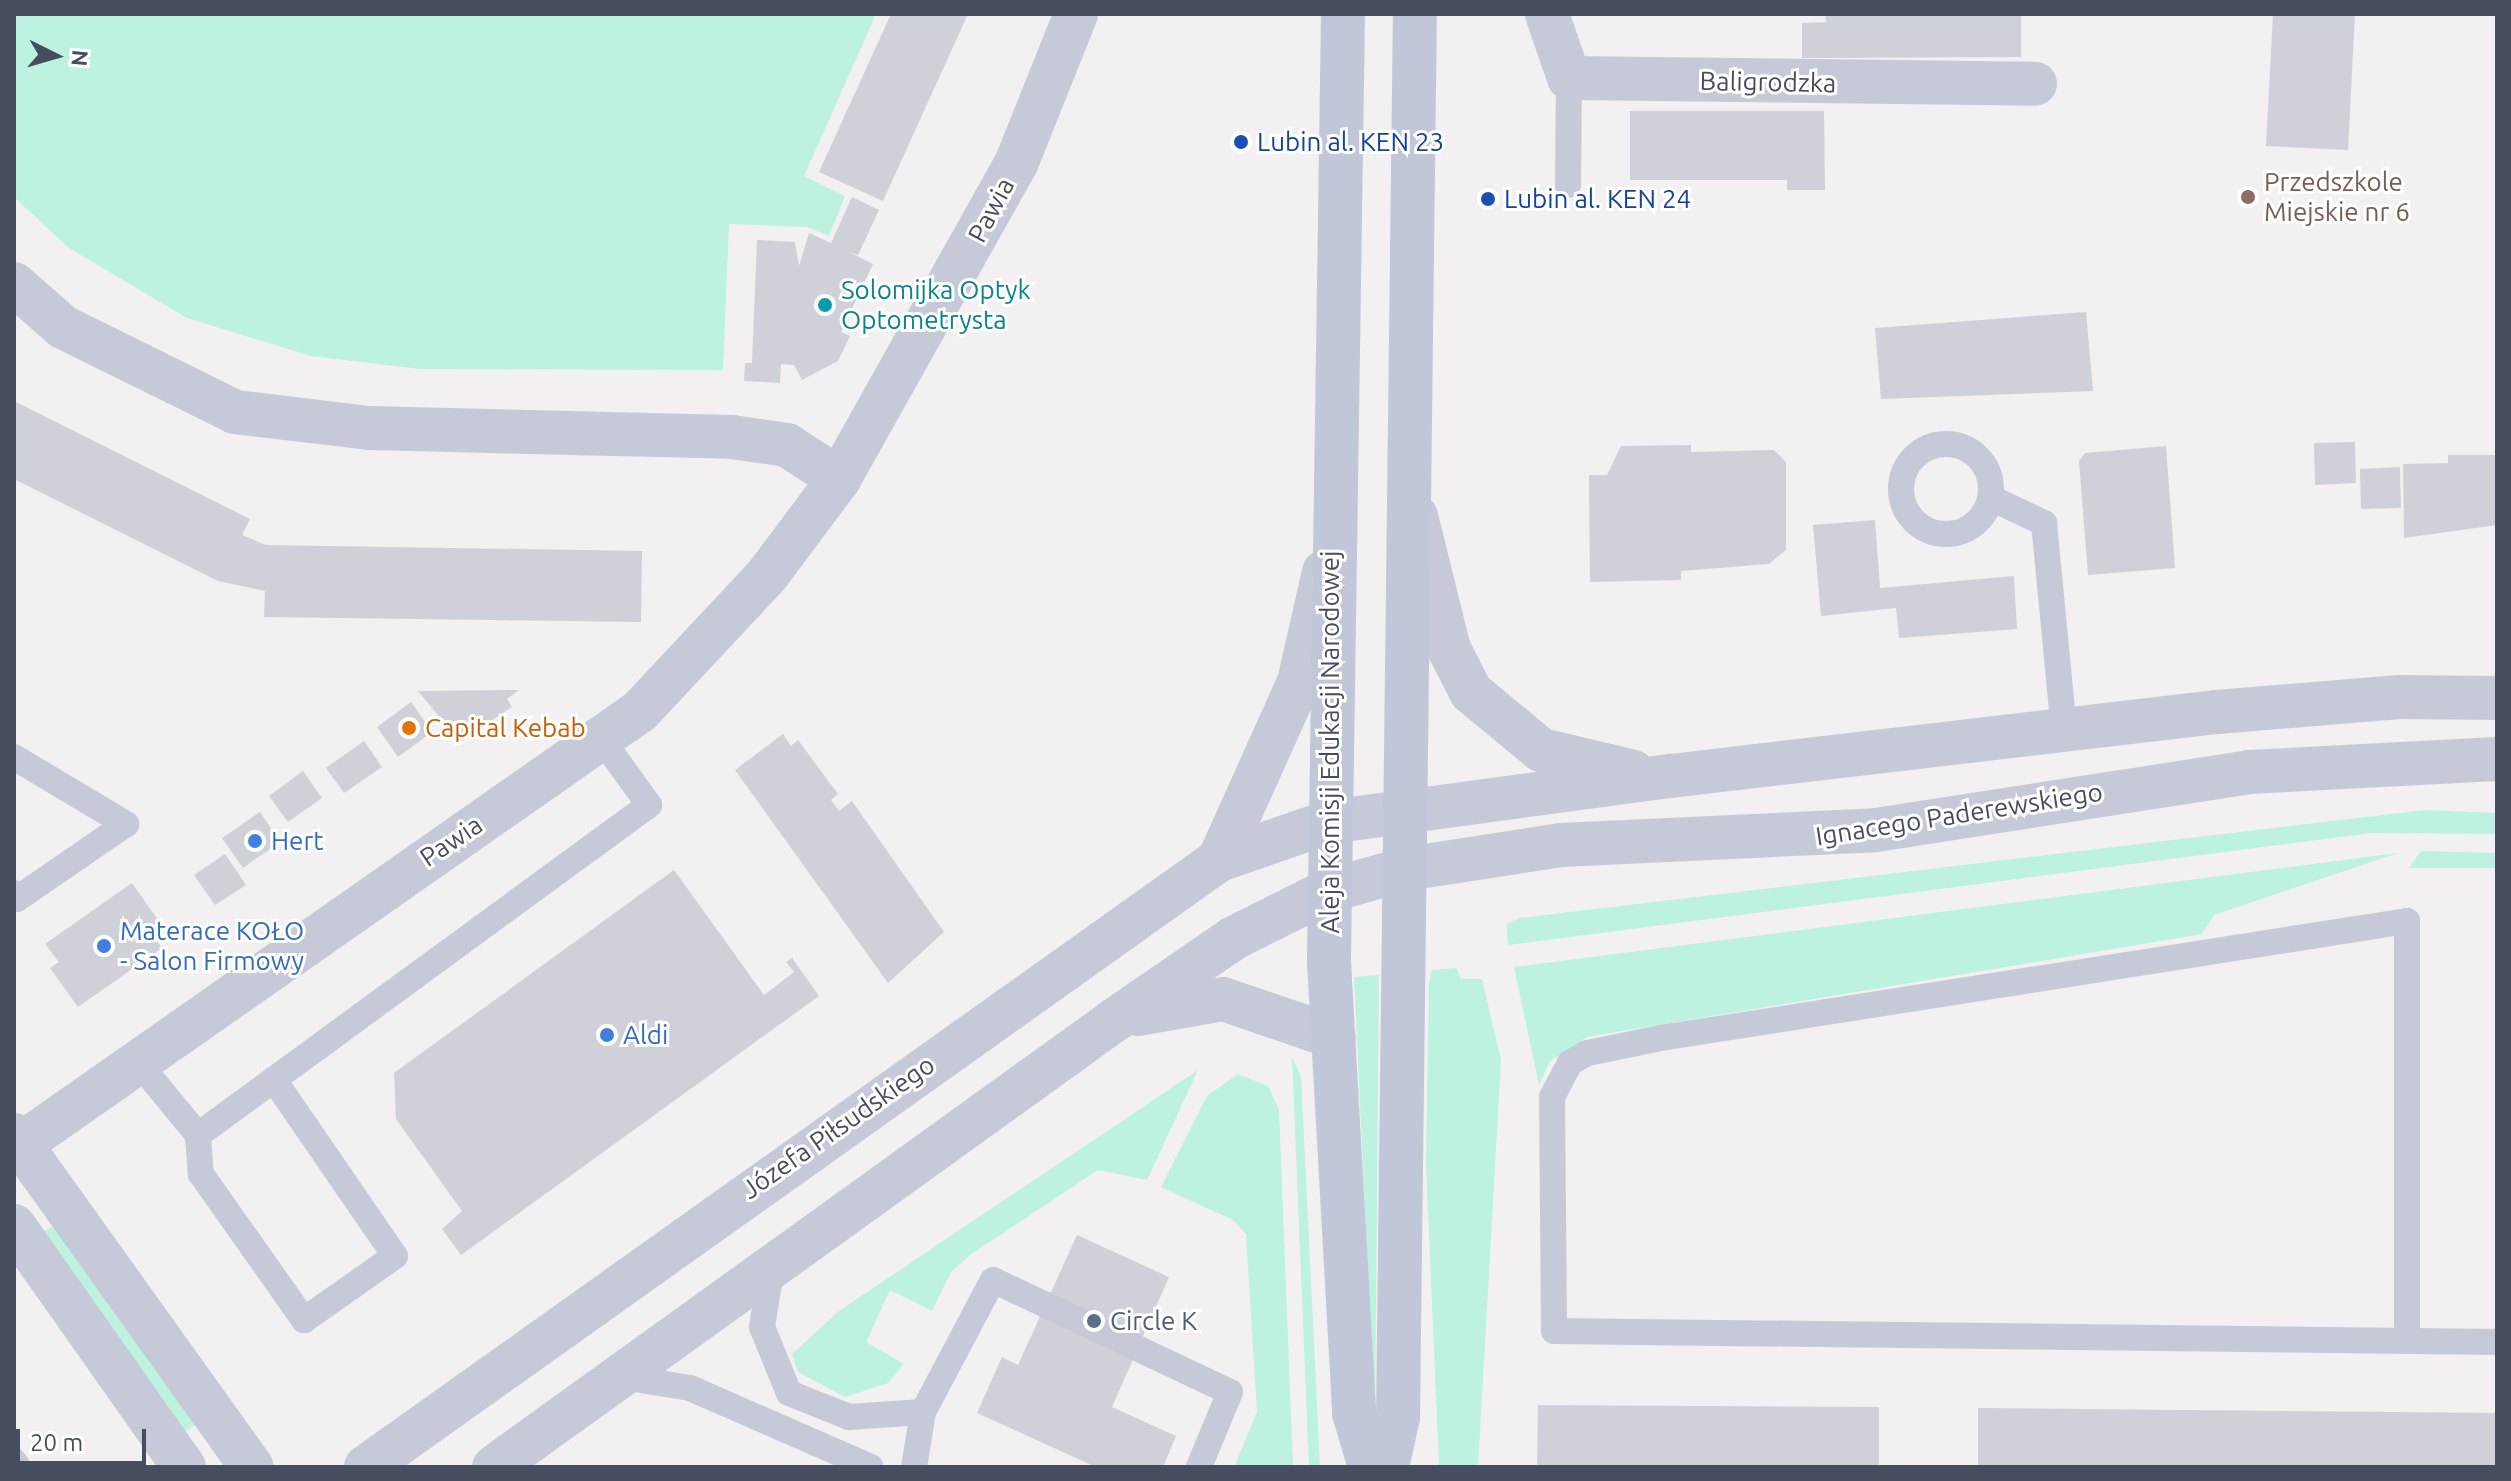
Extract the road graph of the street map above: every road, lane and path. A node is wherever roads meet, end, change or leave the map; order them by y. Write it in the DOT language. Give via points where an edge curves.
graph roads {
  1 [pos="1076,14"];
  2 [pos="1343,14"];
  3 [pos="1415,14"];
  4 [pos="1547,14"];
  5 [pos="1569,78"];
  6 [pos="2035,84"];
  7 [pos="1568,185"];
  8 [pos="14,284"];
  9 [pos="839,479"];
  10 [pos="1411,495"];
  11 [pos="1991,498"];
  12 [pos="1331,534"];
  13 [pos="2497,698"];
  14 [pos="2064,731"];
  15 [pos="601,738"];
  16 [pos="14,757"];
  17 [pos="2497,759"];
  18 [pos="1671,776"];
  19 [pos="1406,814"];
  20 [pos="1329,822"];
  21 [pos="1219,860"];
  22 [pos="1406,869"];
  23 [pos="1328,891"];
  24 [pos="14,893"];
  25 [pos="1116,1019"];
  26 [pos="1334,1037"];
  27 [pos="136,1060"];
  28 [pos="274,1080"];
  29 [pos="198,1135"];
  30 [pos="16,1143"];
  31 [pos="14,1226"];
  32 [pos="772,1265"];
  33 [pos="2407,1340"];
  34 [pos="2497,1342"];
  35 [pos="613,1376"];
  36 [pos="923,1412"];
  37 [pos="1354,1413"];
  38 [pos="14,1461"];
  39 [pos="18,1467"];
  40 [pos="184,1467"];
  41 [pos="252,1467"];
  42 [pos="366,1467"];
  43 [pos="494,1467"];
  44 [pos="871,1467"];
  45 [pos="914,1467"];
  46 [pos="1199,1467"];
  47 [pos="1348,1467"];
  48 [pos="1370,1467"];
  49 [pos="1387,1467"];
  1 -- 9 [label="street, Pawia" via="1016,164"];
  2 -- 12 [label="main road, Aleja Komisji Edukacji Narodowej"];
  3 -- 10 [label="main road"];
  4 -- 5 [label="street"];
  5 -- 6 [label="street, Baligrodzka"];
  5 -- 7 [label="lane"];
  8 -- 9 [label="street" via="63,327 235,412 369,428 732,437 787,445"];
  9 -- 15 [label="street, Pawia" via="768,574 640,711"];
  10 -- 18 [label="street" via="1449,649 1471,692 1541,750 1595,767"];
  10 -- 19 [label="main road"];
  11 -- 14 [label="lane" via="2044,523"];
  12 -- 20 [label="main road, Aleja Komisji Edukacji Narodowej"];
  12 -- 21 [label="street" via="1299,682"];
  13 -- 14 [label="street" via="2399,697"];
  14 -- 18 [label="street"];
  15 -- 27 [label="street, Pawia"];
  15 -- 28 [label="lane" via="649,805"];
  16 -- 24 [label="lane" via="126,824 17,899"];
  17 -- 22 [label="street, Ignacego Paderewskiego" via="2341,762 2072,796 1876,830 1561,845"];
  18 -- 19 [label="street"];
  19 -- 20 [label="street"];
  19 -- 22 [label="main road"];
  20 -- 21 [label="street, Józefa Piłsudskiego"];
  20 -- 23 [label="main road, Aleja Komisji Edukacji Narodowej"];
  21 -- 42 [label="street, Józefa Piłsudskiego"];
  22 -- 23 [label="street, Ignacego Paderewskiego"];
  22 -- 49 [label="main road" via="1398,1417"];
  23 -- 25 [label="street" via="1234,938"];
  23 -- 26 [label="main road, Aleja Komisji Edukacji Narodowej"];
  25 -- 26 [label="street" via="1223,999"];
  25 -- 32 [label="street"];
  26 -- 37 [label="main road, Aleja Komisji Edukacji Narodowej"];
  27 -- 29 [label="lane"];
  27 -- 30 [label="street, Pawia"];
  28 -- 29 [label="lane"];
  28 -- 29 [label="lane" via="395,1256 304,1320 201,1174"];
  30 -- 41 [label="street"];
  31 -- 40 [label="street"];
  32 -- 35 [label="street"];
  32 -- 36 [label="lane" via="762,1327 789,1393 849,1417"];
  33 -- 33 [label="lane" via="1554,1331 1552,1097 1570,1063 1587,1053 2407,921"];
  33 -- 34 [label="lane"];
  35 -- 43 [label="street"];
  35 -- 44 [label="lane" via="690,1388"];
  36 -- 45 [label="lane"];
  36 -- 46 [label="lane" via="993,1280 1230,1392"];
  37 -- 47 [label="lane"];
  37 -- 48 [label="main road, Aleja Komisji Edukacji Narodowej"];
  38 -- 39 [label="lane"];
}
